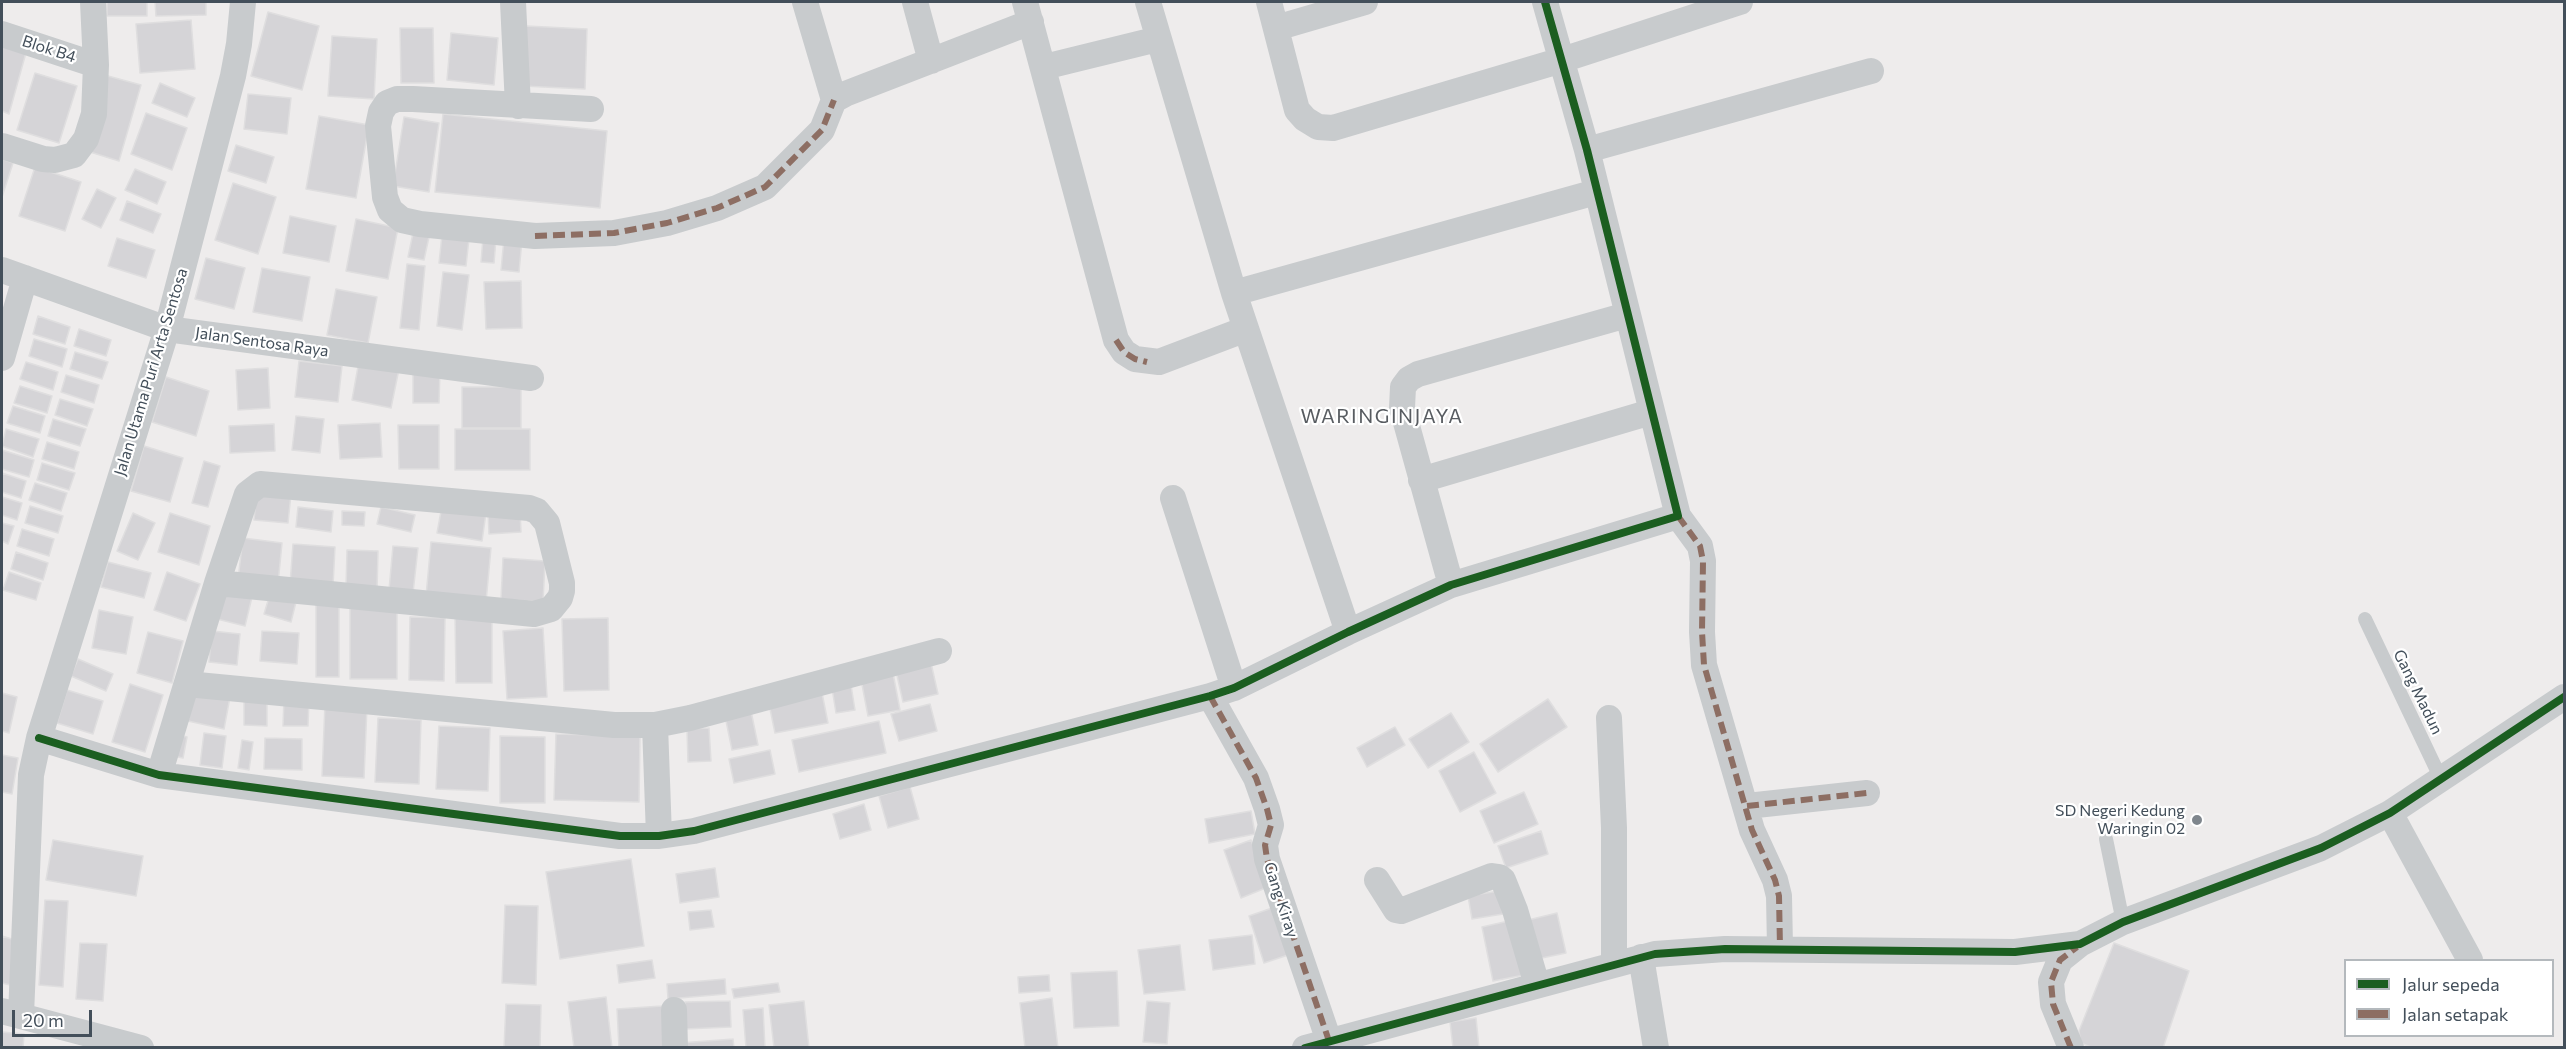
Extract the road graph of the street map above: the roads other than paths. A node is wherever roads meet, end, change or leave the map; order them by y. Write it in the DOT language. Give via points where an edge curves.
graph roads {
  1 [pos="93,2"];
  2 [pos="243,2"];
  3 [pos="513,2"];
  4 [pos="805,2"];
  5 [pos="915,2"];
  6 [pos="1148,2"];
  7 [pos="1269,2"];
  8 [pos="1365,2"];
  9 [pos="1545,2"];
  10 [pos="1740,2"];
  11 [pos="1028,12"];
  12 [pos="1276,28"];
  13 [pos="2,34"];
  14 [pos="1158,39"];
  15 [pos="932,60"];
  16 [pos="1562,60"];
  17 [pos="96,64"];
  18 [pos="1044,67"];
  19 [pos="1871,72"];
  20 [pos="834,100"];
  21 [pos="518,106"];
  22 [pos="591,109"];
  23 [pos="2,146"];
  24 [pos="1587,150"];
  25 [pos="1596,192"];
  26 [pos="13,274"];
  27 [pos="1234,292"];
  28 [pos="1627,315"];
  29 [pos="167,329"];
  30 [pos="1246,329"];
  31 [pos="2,358"];
  32 [pos="531,378"];
  33 [pos="1651,412"];
  34 [pos="1421,480"];
  35 [pos="1173,498"];
  36 [pos="1678,516"];
  37 [pos="217,583"];
  38 [pos="1451,585"];
  39 [pos="2365,619"];
  40 [pos="1348,632"];
  41 [pos="939,651"];
  42 [pos="187,684"];
  43 [pos="1222,692"];
  44 [pos="2565,697"];
  45 [pos="1609,718"];
  46 [pos="655,725"];
  47 [pos="39,738"];
  48 [pos="159,775"];
  49 [pos="2441,779"];
  50 [pos="1867,793"];
  51 [pos="1747,806"];
  52 [pos="2390,813"];
  53 [pos="659,836"];
  54 [pos="2106,839"];
  55 [pos="1377,880"];
  56 [pos="2123,922"];
  57 [pos="2080,944"];
  58 [pos="1780,948"];
  59 [pos="1641,957"];
  60 [pos="2469,959"];
  61 [pos="1614,964"];
  62 [pos="1537,985"];
  63 [pos="674,1010"];
  64 [pos="11,1013"];
  65 [pos="113,1044"];
  66 [pos="1317,1044"];
  67 [pos="141,1047"];
  68 [pos="675,1047"];
  69 [pos="1656,1047"];
  70 [pos="2071,1047"];
  1 -- 17 [label="street"];
  2 -- 29 [label="street, Jalan Utama Puri Arta Sentosa" via="233,76"];
  3 -- 21 [label="street"];
  4 -- 20 [label="street"];
  5 -- 15 [label="street"];
  6 -- 14 [label="street"];
  7 -- 12 [label="street"];
  8 -- 12 [label="street"];
  9 -- 16 [label="street"];
  10 -- 16 [label="street"];
  11 -- 15 [label="street"];
  11 -- 18 [label="street"];
  12 -- 16 [label="street" via="1297,110 1318,127 1332,128"];
  13 -- 17 [label="street, Blok B4"];
  14 -- 18 [label="street"];
  14 -- 27 [label="street"];
  15 -- 20 [label="street"];
  16 -- 24 [label="street"];
  17 -- 23 [label="street" via="91,126 74,155 43,159"];
  18 -- 30 [label="street" via="1116,340 1124,352 1135,359 1159,362"];
  19 -- 24 [label="street"];
  20 -- 21 [label="street" via="822,129 765,187 717,208 667,223 614,232 535,236 420,224 402,220 390,210 385,197 378,126 387,104 397,99 413,99"];
  21 -- 22 [label="street"];
  24 -- 25 [label="street"];
  25 -- 27 [label="street"];
  25 -- 28 [label="street"];
  26 -- 29 [label="street, Jalan Sentosa Raya"];
  26 -- 31 [label="street"];
  27 -- 30 [label="street"];
  28 -- 33 [label="street"];
  28 -- 34 [label="street" via="1409,379 1403,387 1402,408"];
  29 -- 32 [label="street, Jalan Sentosa Raya"];
  29 -- 47 [label="street, Jalan Utama Puri Arta Sentosa"];
  30 -- 40 [label="street"];
  33 -- 34 [label="street"];
  33 -- 36 [label="street"];
  34 -- 38 [label="street"];
  35 -- 43 [label="street, Gang Kiray"];
  36 -- 38 [label="street"];
  36 -- 51 [label="street" via="1702,554 1704,665"];
  37 -- 37 [label="street" via="247,494 269,483 537,511 547,523 562,591 551,609 534,614"];
  37 -- 42 [label="street"];
  38 -- 40 [label="street"];
  39 -- 49 [label="lane, Gang Madun"];
  40 -- 43 [label="street"];
  41 -- 46 [label="street"];
  42 -- 46 [label="street" via="614,725"];
  42 -- 48 [label="street"];
  43 -- 53 [label="street" via="694,831"];
  43 -- 66 [label="street, Gang Kiray" via="1267,809 1271,825 1265,845 1267,859"];
  44 -- 49 [label="street"];
  45 -- 61 [label="street"];
  46 -- 53 [label="street"];
  47 -- 48 [label="street"];
  47 -- 64 [label="street, Jalan Utama Puri Arta Sentosa" via="31,775"];
  48 -- 53 [label="street" via="620,836"];
  49 -- 52 [label="street"];
  50 -- 51 [label="street"];
  51 -- 58 [label="street" via="1752,830 1779,896"];
  52 -- 56 [label="street" via="2321,848"];
  52 -- 60 [label="street"];
  54 -- 56 [label="lane"];
  55 -- 62 [label="street" via="1396,910 1401,911 1492,876 1499,877 1515,910"];
  56 -- 57 [label="street"];
  57 -- 58 [label="street" via="2015,952"];
  57 -- 70 [label="street" via="2060,960 2051,982 2053,1004"];
  58 -- 59 [label="street" via="1689,950"];
  59 -- 61 [label="street"];
  59 -- 69 [label="street"];
  61 -- 62 [label="street"];
  62 -- 66 [label="street"];
  63 -- 68 [label="street"];
  64 -- 65 [label="street"];
  65 -- 67 [label="street"];
}
